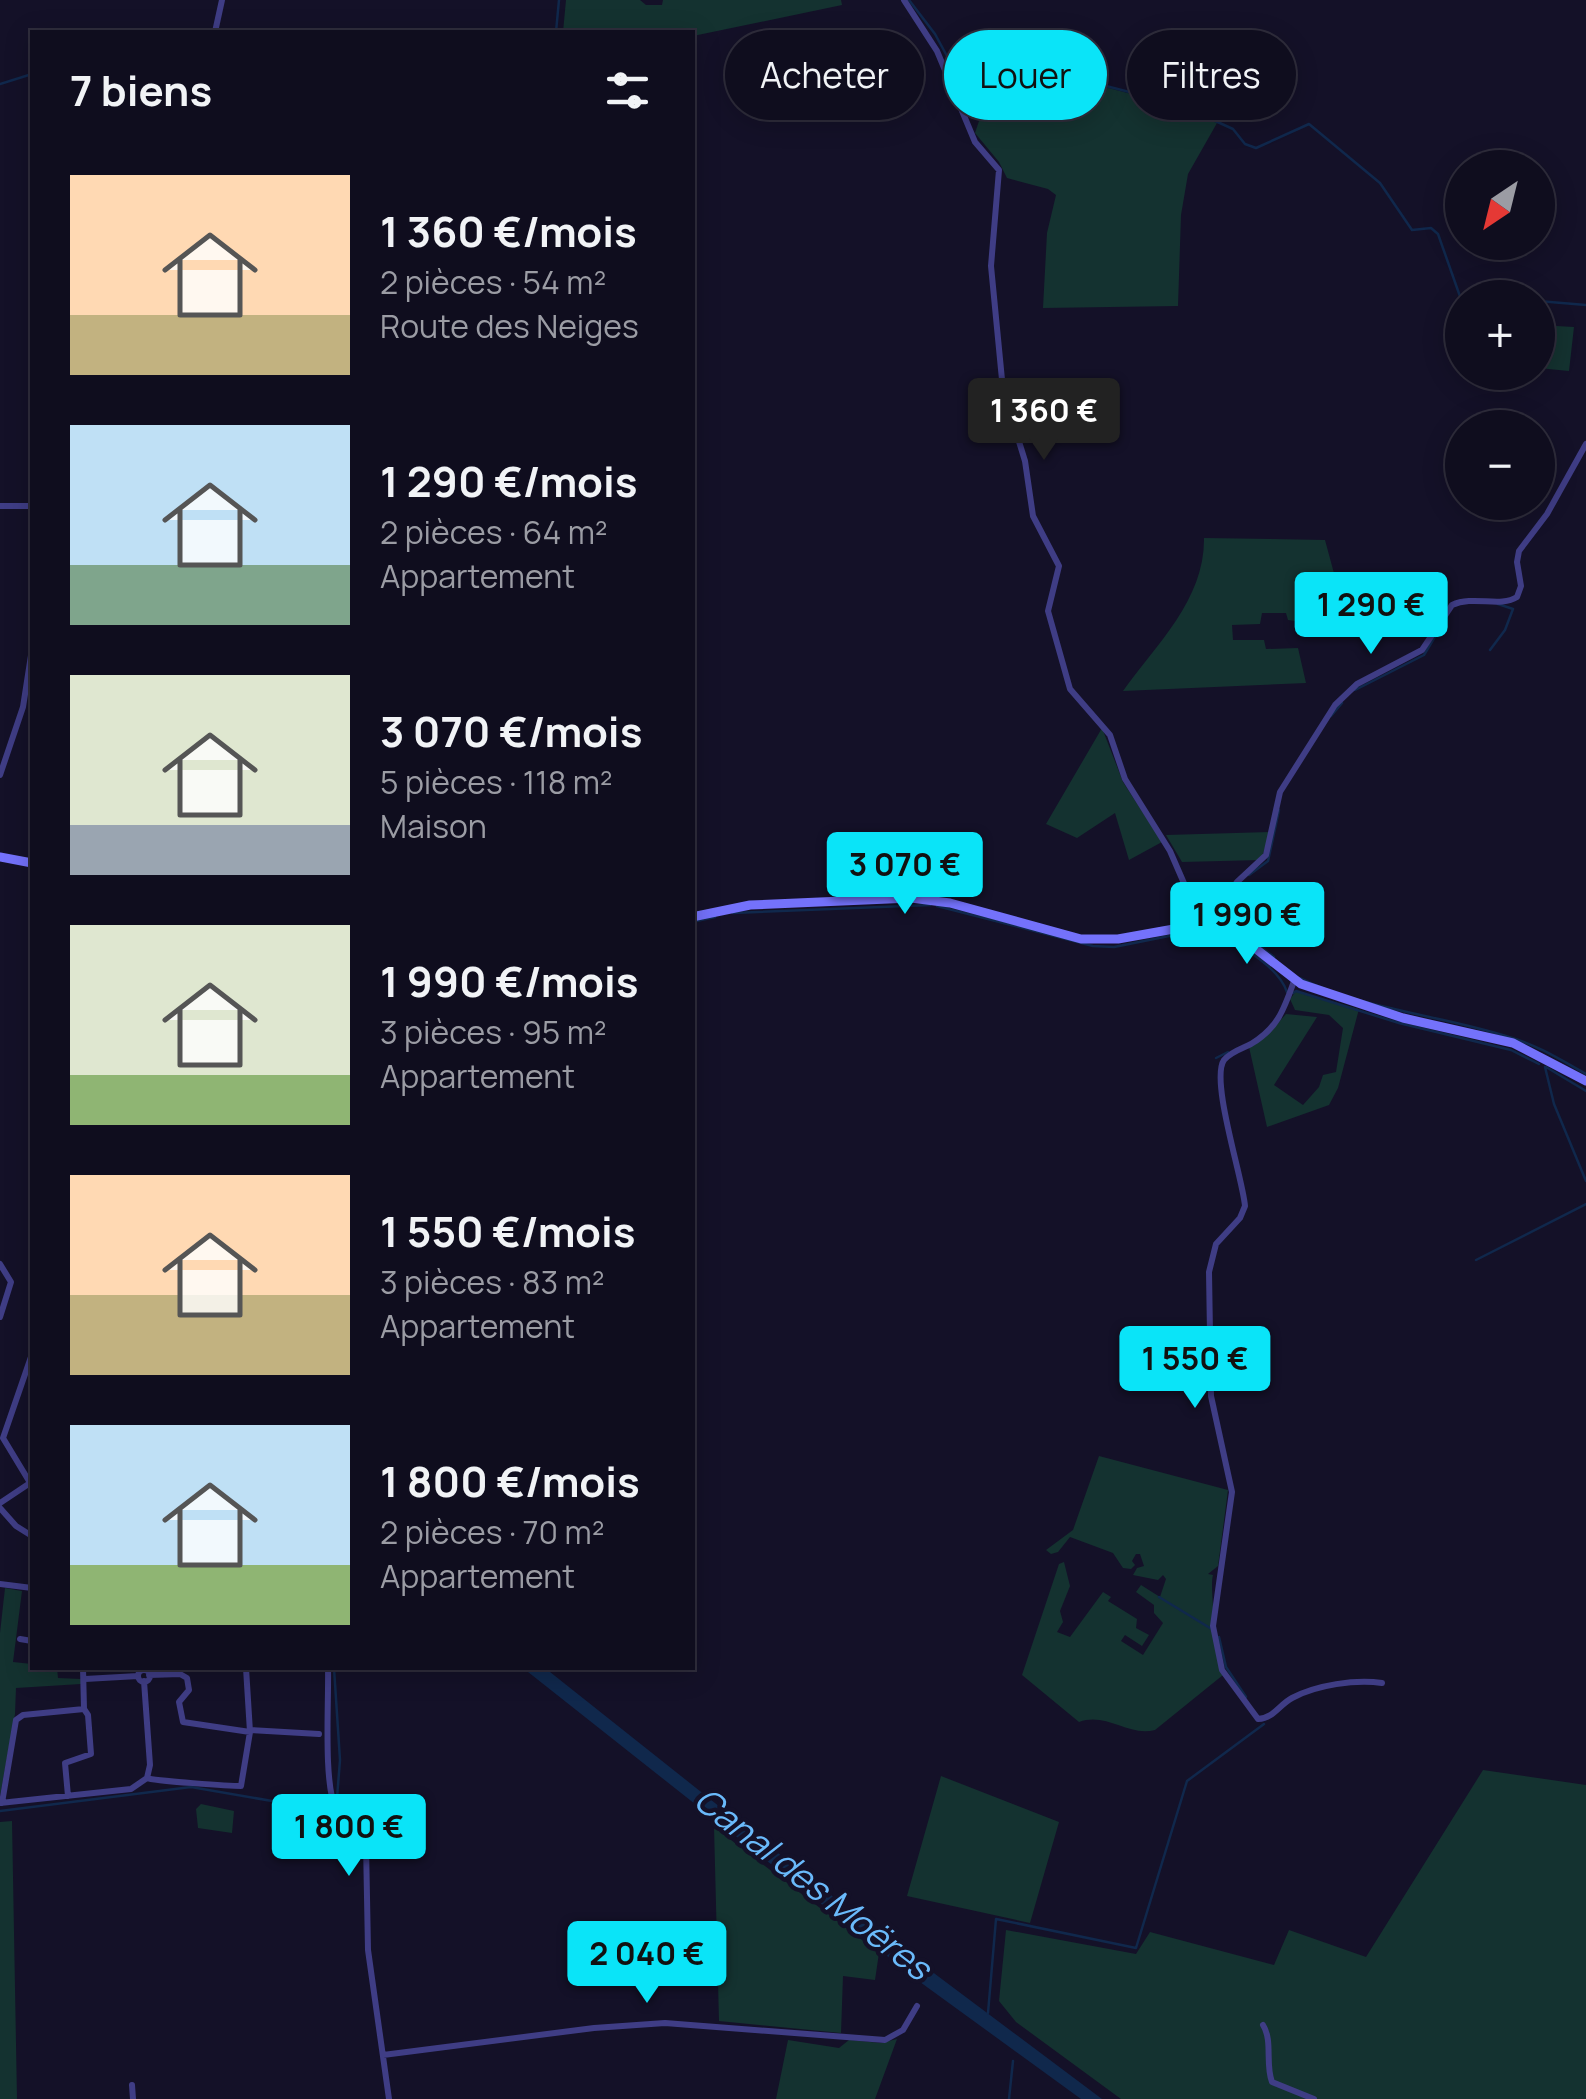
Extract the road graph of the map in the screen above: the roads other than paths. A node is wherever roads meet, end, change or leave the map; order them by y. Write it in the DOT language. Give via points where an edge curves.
graph roads {
  1 [pos="222,0"];
  2 [pos="904,0"];
  3 [pos="215,30"];
  4 [pos="1586,444"];
  5 [pos="0,506"];
  6 [pos="30,506"];
  7 [pos="30,662"];
  8 [pos="0,775"];
  9 [pos="0,858"];
  10 [pos="30,862"];
  11 [pos="695,915"];
  12 [pos="1204,927"];
  13 [pos="1294,981"];
  14 [pos="1586,1081"];
  15 [pos="0,1264"];
  16 [pos="0,1317"];
  17 [pos="30,1360"];
  18 [pos="30,1482"];
  19 [pos="30,1485"];
  20 [pos="0,1506"];
  21 [pos="30,1535"];
  22 [pos="0,1584"];
  23 [pos="30,1588"];
  24 [pos="20,1639"];
  25 [pos="30,1641"];
  26 [pos="84,1670"];
  27 [pos="246,1670"];
  28 [pos="328,1670"];
  29 [pos="144,1674"];
  30 [pos="85,1679"];
  31 [pos="1382,1683"];
  32 [pos="84,1709"];
  33 [pos="250,1731"];
  34 [pos="318,1734"];
  35 [pos="147,1778"];
  36 [pos="68,1796"];
  37 [pos="1,1803"];
  38 [pos="917,2006"];
  39 [pos="1263,2025"];
  40 [pos="382,2055"];
  41 [pos="132,2085"];
  42 [pos="133,2099"];
  43 [pos="389,2099"];
  44 [pos="1314,2099"];
  1 -- 3 [label="street"];
  2 -- 12 [label="street" via="937,52 974,138 999,170 991,266 1003,390 1033,516 1058,566 1048,611 1068,682 1110,735 1128,784 1170,850"];
  4 -- 12 [label="street" via="1519,551 1517,597 1452,605 1422,650 1342,696 1283,785 1265,858 1239,879"];
  5 -- 6 [label="street"];
  7 -- 8 [label="street" via="22,712"];
  9 -- 10 [label="main road"];
  11 -- 12 [label="main road" via="750,905 912,898 1081,939"];
  12 -- 13 [label="main road" via="1247,942"];
  13 -- 14 [label="main road" via="1398,1017 1516,1044"];
  13 -- 31 [label="street" via="1276,1024 1221,1067 1245,1206 1216,1244 1209,1272 1210,1392 1232,1492 1213,1631 1224,1672 1258,1719 1296,1696"];
  15 -- 16 [label="street" via="10,1284"];
  17 -- 18 [label="street" via="3,1436"];
  19 -- 20 [label="street"];
  20 -- 21 [label="street"];
  22 -- 23 [label="street"];
  24 -- 25 [label="street"];
  26 -- 30 [label="street"];
  27 -- 33 [label="street"];
  28 -- 40 [label="street" via="332,1794 339,1814 366,1844 368,1950"];
  29 -- 30 [label="street"];
  29 -- 33 [label="street" via="188,1678 189,1690 179,1702 182,1722"];
  29 -- 35 [label="street"];
  30 -- 32 [label="street"];
  32 -- 36 [label="street" via="92,1754 66,1762"];
  32 -- 37 [label="street" via="16,1718"];
  33 -- 34 [label="street"];
  33 -- 35 [label="street" via="240,1786"];
  35 -- 36 [label="street" via="131,1789"];
  36 -- 37 [label="street"];
  38 -- 40 [label="street" via="899,2034 880,2040 665,2023"];
  39 -- 44 [label="street" via="1272,2082"];
  40 -- 43 [label="street"];
  41 -- 42 [label="street"];
}
